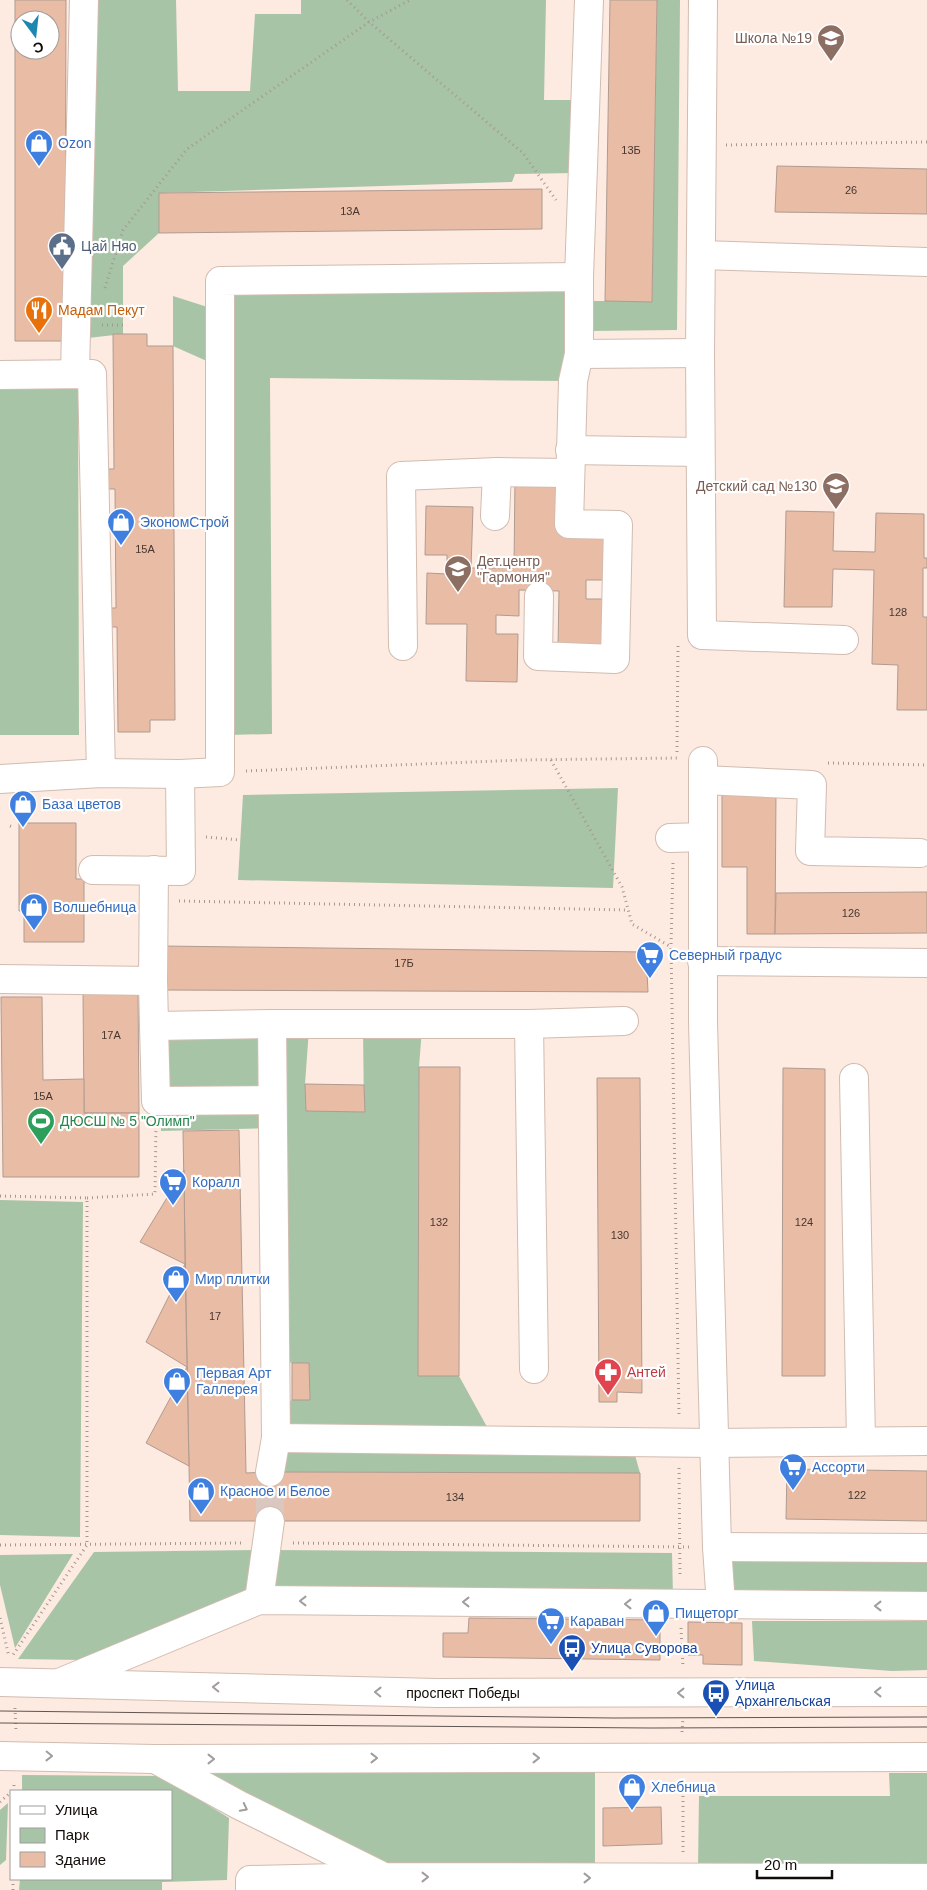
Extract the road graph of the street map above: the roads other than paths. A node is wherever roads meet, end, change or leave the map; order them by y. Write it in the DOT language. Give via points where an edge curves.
graph roads {
  1 [pos="84,0"];
  2 [pos="589,0"];
  3 [pos="703,0"];
  4 [pos="701,255"];
  5 [pos="927,262"];
  6 [pos="579,277"];
  7 [pos="700,353"];
  8 [pos="579,354"];
  9 [pos="75,373"];
  10 [pos="0,376"];
  11 [pos="700,452"];
  12 [pos="570,461"];
  13 [pos="497,472"];
  14 [pos="495,516"];
  15 [pos="539,596"];
  16 [pos="844,640"];
  17 [pos="402,646"];
  18 [pos="101,774"];
  19 [pos="180,774"];
  20 [pos="0,779"];
  21 [pos="670,838"];
  22 [pos="703,838"];
  23 [pos="920,853"];
  24 [pos="93,870"];
  25 [pos="154,870"];
  26 [pos="702,961"];
  27 [pos="927,963"];
  28 [pos="0,979"];
  29 [pos="153,981"];
  30 [pos="624,1021"];
  31 [pos="272,1024"];
  32 [pos="529,1024"];
  33 [pos="154,1026"];
  34 [pos="854,1078"];
  35 [pos="272,1100"];
  36 [pos="534,1369"];
  37 [pos="276,1438"];
  38 [pos="861,1441"];
  39 [pos="927,1441"];
  40 [pos="714,1443"];
  41 [pos="270,1472"];
  42 [pos="268,1532"];
  43 [pos="716,1547"];
  44 [pos="927,1548"];
  45 [pos="259,1600"];
  46 [pos="722,1605"];
  47 [pos="927,1606"];
  48 [pos="6,1682"];
  49 [pos="59,1683"];
  50 [pos="927,1692"];
  51 [pos="8,1756"];
  52 [pos="927,1758"];
  53 [pos="155,1759"];
  54 [pos="384,1877"];
  55 [pos="927,1878"];
  56 [pos="736,1884"];
  57 [pos="250,1890"];
  1 -- 9 [label="main road"];
  2 -- 6 [label="main road"];
  3 -- 4 [label="main road"];
  4 -- 5 [label="main road"];
  4 -- 7 [label="main road"];
  6 -- 8 [label="main road"];
  6 -- 19 [label="main road" via="220,281 220,772"];
  7 -- 8 [label="main road"];
  7 -- 11 [label="main road"];
  8 -- 12 [label="main road" via="573,381"];
  9 -- 10 [label="main road"];
  9 -- 18 [label="main road" via="92,374"];
  11 -- 12 [label="main road"];
  11 -- 16 [label="main road" via="702,634"];
  12 -- 13 [label="main road"];
  12 -- 15 [label="main road" via="569,524 618,525 615,659 538,656"];
  13 -- 14 [label="main road"];
  13 -- 17 [label="main road" via="401,476"];
  18 -- 19 [label="main road"];
  18 -- 20 [label="main road"];
  19 -- 25 [label="main road" via="182,870"];
  21 -- 22 [label="main road"];
  22 -- 23 [label="main road" via="703,770 812,784 810,852"];
  22 -- 26 [label="main road"];
  24 -- 25 [label="main road"];
  25 -- 29 [label="main road"];
  26 -- 27 [label="main road"];
  26 -- 40 [label="main road"];
  28 -- 29 [label="main road"];
  29 -- 33 [label="main road"];
  30 -- 32 [label="main road"];
  31 -- 32 [label="main road"];
  31 -- 33 [label="main road"];
  31 -- 35 [label="main road"];
  32 -- 36 [label="main road"];
  33 -- 35 [label="main road" via="156,1100"];
  34 -- 38 [label="main road"];
  35 -- 37 [label="main road"];
  37 -- 40 [label="main road"];
  37 -- 41 [label="main road"];
  38 -- 39 [label="main road"];
  38 -- 40 [label="main road"];
  40 -- 43 [label="main road"];
  42 -- 45 [label="main road"];
  43 -- 44 [label="main road"];
  43 -- 46 [label="main road"];
  46 -- 45 [label="main road, one-way"];
  45 -- 49 [label="main road"];
  47 -- 46 [label="main road, one-way"];
  48 -- 49 [label="main road, проспект Победы"];
  50 -- 49 [label="main road, проспект Победы, one-way" via="437,1693"];
  51 -- 53 [label="main road, one-way"];
  53 -- 52 [label="main road, one-way"];
  53 -- 54 [label="main road, one-way" via="238,1805"];
  54 -- 56 [label="main road, one-way"];
  54 -- 57 [label="main road" via="250,1880"];
  55 -- 56 [label="main road"];
}
